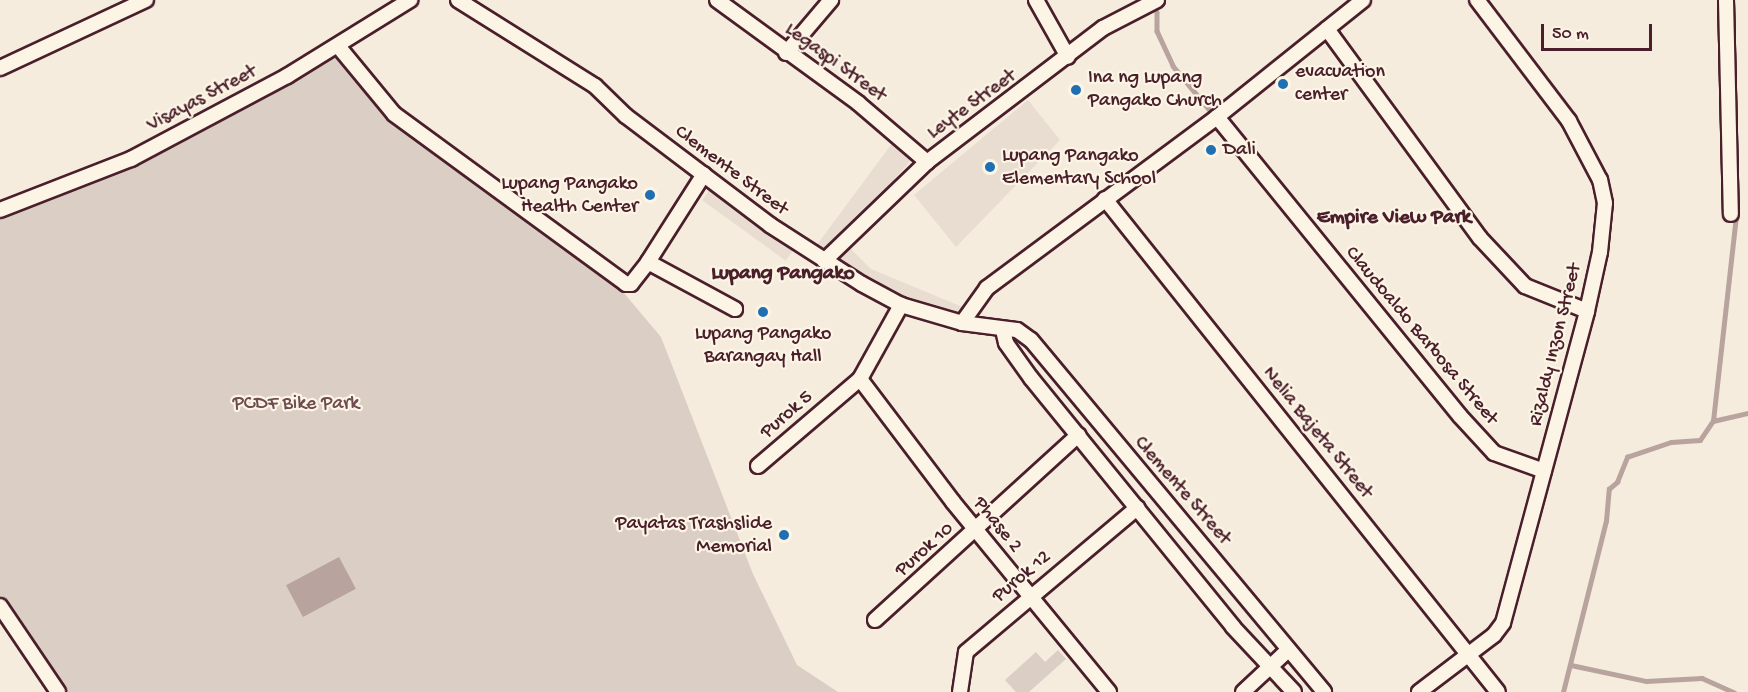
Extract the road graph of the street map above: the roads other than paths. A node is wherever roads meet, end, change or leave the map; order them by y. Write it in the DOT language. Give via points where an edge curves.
graph roads {
  1 [pos="146,0"];
  2 [pos="410,0"];
  3 [pos="458,0"];
  4 [pos="717,0"];
  5 [pos="831,0"];
  6 [pos="1036,0"];
  7 [pos="1363,0"];
  8 [pos="1477,0"];
  9 [pos="1726,0"];
  10 [pos="1151,1"];
  11 [pos="1328,28"];
  12 [pos="338,46"];
  13 [pos="786,52"];
  14 [pos="1068,57"];
  15 [pos="0,68"];
  16 [pos="1217,117"];
  17 [pos="927,162"];
  18 [pos="704,174"];
  19 [pos="1105,199"];
  20 [pos="0,210"];
  21 [pos="1731,214"];
  22 [pos="825,261"];
  23 [pos="648,262"];
  24 [pos="901,305"];
  25 [pos="735,309"];
  26 [pos="1587,311"];
  27 [pos="962,323"];
  28 [pos="1003,330"];
  29 [pos="860,379"];
  30 [pos="1078,435"];
  31 [pos="1117,446"];
  32 [pos="1098,459"];
  33 [pos="758,466"];
  34 [pos="1543,475"];
  35 [pos="1137,507"];
  36 [pos="1174,510"];
  37 [pos="1153,527"];
  38 [pos="977,529"];
  39 [pos="1029,596"];
  40 [pos="0,606"];
  41 [pos="875,620"];
  42 [pos="1287,651"];
  43 [pos="1469,655"];
  44 [pos="1272,667"];
  45 [pos="58,692"];
  46 [pos="960,692"];
  47 [pos="1109,692"];
  48 [pos="1243,692"];
  49 [pos="1294,692"];
  50 [pos="1324,692"];
  51 [pos="1419,692"];
  52 [pos="1498,692"];
  1 -- 15 [label="street"];
  2 -- 12 [label="street, Visayas Street"];
  3 -- 18 [label="street, Clemente Street" via="595,86 626,116"];
  4 -- 13 [label="street, Legaspi Street"];
  5 -- 13 [label="street"];
  6 -- 14 [label="street"];
  7 -- 11 [label="street"];
  8 -- 26 [label="street, Rizaldy Inzon Street" via="1564,112 1599,180 1605,203"];
  9 -- 21 [label="street"];
  10 -- 14 [label="street, Leyte Street" via="1103,28"];
  11 -- 16 [label="street"];
  11 -- 26 [label="street" via="1480,238 1525,286"];
  12 -- 20 [label="street, Visayas Street" via="131,159"];
  12 -- 23 [label="street" via="394,114 626,284 631,284"];
  13 -- 17 [label="street, Legaspi Street" via="858,103"];
  14 -- 17 [label="street, Leyte Street"];
  16 -- 19 [label="street"];
  16 -- 34 [label="street, Claudoaldo Barbosa Street" via="1460,416 1494,453"];
  17 -- 22 [label="street, Leyte Street"];
  18 -- 22 [label="street, Clemente Street"];
  18 -- 23 [label="street"];
  19 -- 27 [label="street" via="987,288"];
  19 -- 43 [label="street, Nelia Bajeta Street"];
  22 -- 24 [label="street, Clemente Street"];
  23 -- 25 [label="street"];
  24 -- 27 [label="street, Clemente Street"];
  24 -- 29 [label="street, Purok 5"];
  26 -- 34 [label="street, Rizaldy Inzon Street"];
  27 -- 28 [label="street, Clemente Street"];
  28 -- 30 [label="street" via="1005,343"];
  28 -- 31 [label="street, Clemente Street" via="1017,330 1031,340"];
  29 -- 33 [label="street, Purok 5"];
  29 -- 38 [label="street, Phase 2"];
  30 -- 32 [label="street"];
  30 -- 38 [label="street, Purok 10"];
  31 -- 32 [label="street"];
  31 -- 36 [label="street, Clemente Street"];
  32 -- 35 [label="street"];
  34 -- 43 [label="street, Rizaldy Inzon Street" via="1503,623"];
  35 -- 37 [label="street"];
  35 -- 39 [label="street, Purok 12"];
  36 -- 37 [label="street"];
  36 -- 42 [label="street, Clemente Street"];
  37 -- 44 [label="street" via="1233,627"];
  38 -- 39 [label="street, Phase 2"];
  38 -- 41 [label="street, Purok 10"];
  39 -- 46 [label="street, Purok 12" via="962,657"];
  39 -- 47 [label="street, Phase 2"];
  40 -- 45 [label="street"];
  42 -- 44 [label="street"];
  42 -- 50 [label="street, Clemente Street"];
  43 -- 51 [label="street, Rizaldy Inzon Street"];
  43 -- 52 [label="street, Nelia Bajeta Street"];
  44 -- 48 [label="street"];
  44 -- 49 [label="street"];
}
